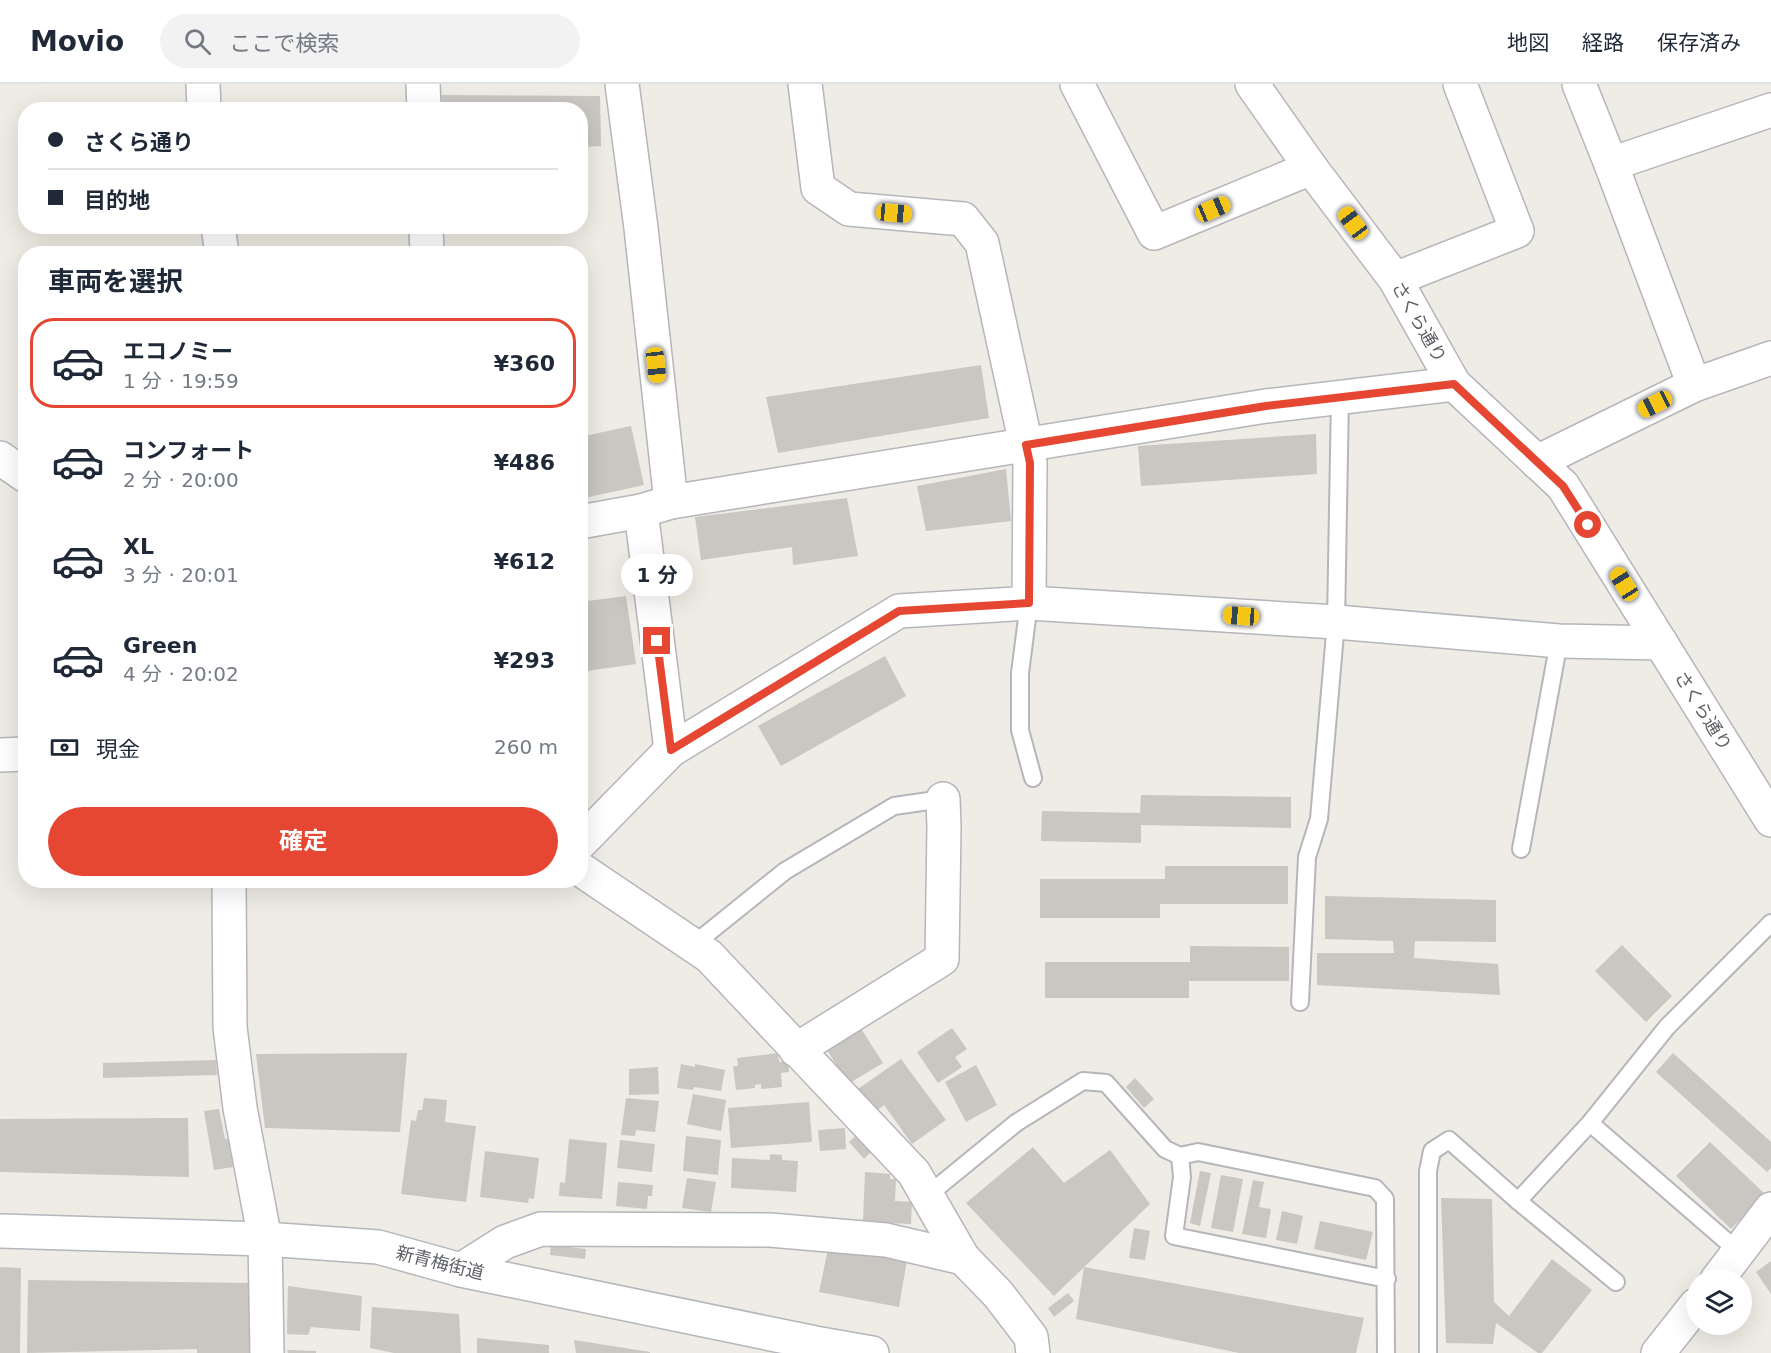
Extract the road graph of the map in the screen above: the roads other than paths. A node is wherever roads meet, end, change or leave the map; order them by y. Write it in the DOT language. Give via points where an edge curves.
graph roads {
  1 [pos="203,84"];
  2 [pos="423,84"];
  3 [pos="622,84"];
  4 [pos="806,84"];
  5 [pos="1077,84"];
  6 [pos="1252,84"];
  7 [pos="1460,84"];
  8 [pos="1578,84"];
  9 [pos="204,102"];
  10 [pos="424,102"];
  11 [pos="1771,110"];
  12 [pos="1611,164"];
  13 [pos="1311,168"];
  14 [pos="1395,279"];
  15 [pos="1771,358"];
  16 [pos="1454,384"];
  17 [pos="1694,385"];
  18 [pos="1340,397"];
  19 [pos="1026,445"];
  20 [pos="0,458"];
  21 [pos="1537,462"];
  22 [pos="18,470"];
  23 [pos="671,502"];
  24 [pos="640,511"];
  25 [pos="588,521"];
  26 [pos="1029,603"];
  27 [pos="1336,622"];
  28 [pos="1559,641"];
  29 [pos="1661,643"];
  30 [pos="671,750"];
  31 [pos="18,754"];
  32 [pos="0,755"];
  33 [pos="1033,778"];
  34 [pos="943,799"];
  35 [pos="1771,820"];
  36 [pos="588,835"];
  37 [pos="1521,849"];
  38 [pos="588,874"];
  39 [pos="229,888"];
  40 [pos="1771,923"];
  41 [pos="693,945"];
  42 [pos="1300,1002"];
  43 [pos="796,1050"];
  44 [pos="1590,1123"];
  45 [pos="1179,1156"];
  46 [pos="928,1195"];
  47 [pos="1518,1201"];
  48 [pos="1771,1209"];
  49 [pos="0,1231"];
  50 [pos="264,1239"];
  51 [pos="1739,1252"];
  52 [pos="963,1258"];
  53 [pos="1726,1269"];
  54 [pos="461,1270"];
  55 [pos="1387,1279"];
  56 [pos="1616,1282"];
  57 [pos="1686,1318"];
  58 [pos="816,1348"];
  59 [pos="267,1353"];
  60 [pos="872,1353"];
  61 [pos="1033,1353"];
  62 [pos="1386,1353"];
  63 [pos="1428,1353"];
  64 [pos="1658,1353"];
  1 -- 9 [label="street"];
  2 -- 10 [label="street"];
  3 -- 23 [label="street"];
  4 -- 19 [label="street" via="818,188 849,209 963,219 982,243"];
  5 -- 13 [label="street" via="1154,233"];
  6 -- 13 [label="street, さくら通り"];
  7 -- 14 [label="street" via="1517,231"];
  8 -- 12 [label="street"];
  11 -- 12 [label="street"];
  12 -- 17 [label="street"];
  13 -- 14 [label="street, さくら通り"];
  14 -- 16 [label="street, さくら通り"];
  15 -- 17 [label="street"];
  16 -- 18 [label="street"];
  16 -- 21 [label="street, さくら通り"];
  17 -- 21 [label="street"];
  18 -- 19 [label="street"];
  18 -- 27 [label="lane"];
  19 -- 23 [label="street"];
  19 -- 26 [label="street" via="1030,463"];
  20 -- 22 [label="street"];
  21 -- 29 [label="street, さくら通り" via="1563,486"];
  23 -- 24 [label="street"];
  24 -- 25 [label="street"];
  24 -- 30 [label="street"];
  26 -- 27 [label="street"];
  26 -- 30 [label="street" via="899,611"];
  26 -- 33 [label="lane" via="1020,673 1020,730"];
  27 -- 28 [label="street"];
  27 -- 42 [label="lane" via="1319,819 1307,857"];
  28 -- 29 [label="street"];
  28 -- 37 [label="lane"];
  29 -- 35 [label="street, さくら通り"];
  30 -- 36 [label="street"];
  31 -- 32 [label="street"];
  34 -- 41 [label="lane" via="894,806 785,871"];
  34 -- 43 [label="street" via="942,959"];
  38 -- 41 [label="street"];
  39 -- 50 [label="street" via="230,1027"];
  40 -- 44 [label="lane" via="1667,1027"];
  41 -- 43 [label="street" via="709,956"];
  43 -- 46 [label="street" via="914,1173"];
  44 -- 47 [label="lane"];
  44 -- 51 [label="lane"];
  45 -- 46 [label="lane" via="1165,1149 1106,1083 1083,1081 1016,1123"];
  45 -- 55 [label="lane" via="1198,1152 1375,1188 1385,1199"];
  45 -- 55 [label="lane" via="1182,1177 1174,1236"];
  46 -- 52 [label="street"];
  47 -- 56 [label="lane"];
  47 -- 63 [label="lane" via="1449,1140 1432,1151 1428,1171"];
  48 -- 51 [label="street"];
  49 -- 50 [label="street, 新青梅街道"];
  50 -- 54 [label="street, 新青梅街道" via="378,1247"];
  50 -- 59 [label="street"];
  51 -- 53 [label="street"];
  52 -- 54 [label="street" via="886,1240 770,1230 542,1229 505,1242"];
  52 -- 61 [label="street" via="998,1294 1031,1337"];
  54 -- 58 [label="street, 新青梅街道"];
  55 -- 62 [label="lane"];
  57 -- 64 [label="street"];
  58 -- 60 [label="street, 新青梅街道"];
}
